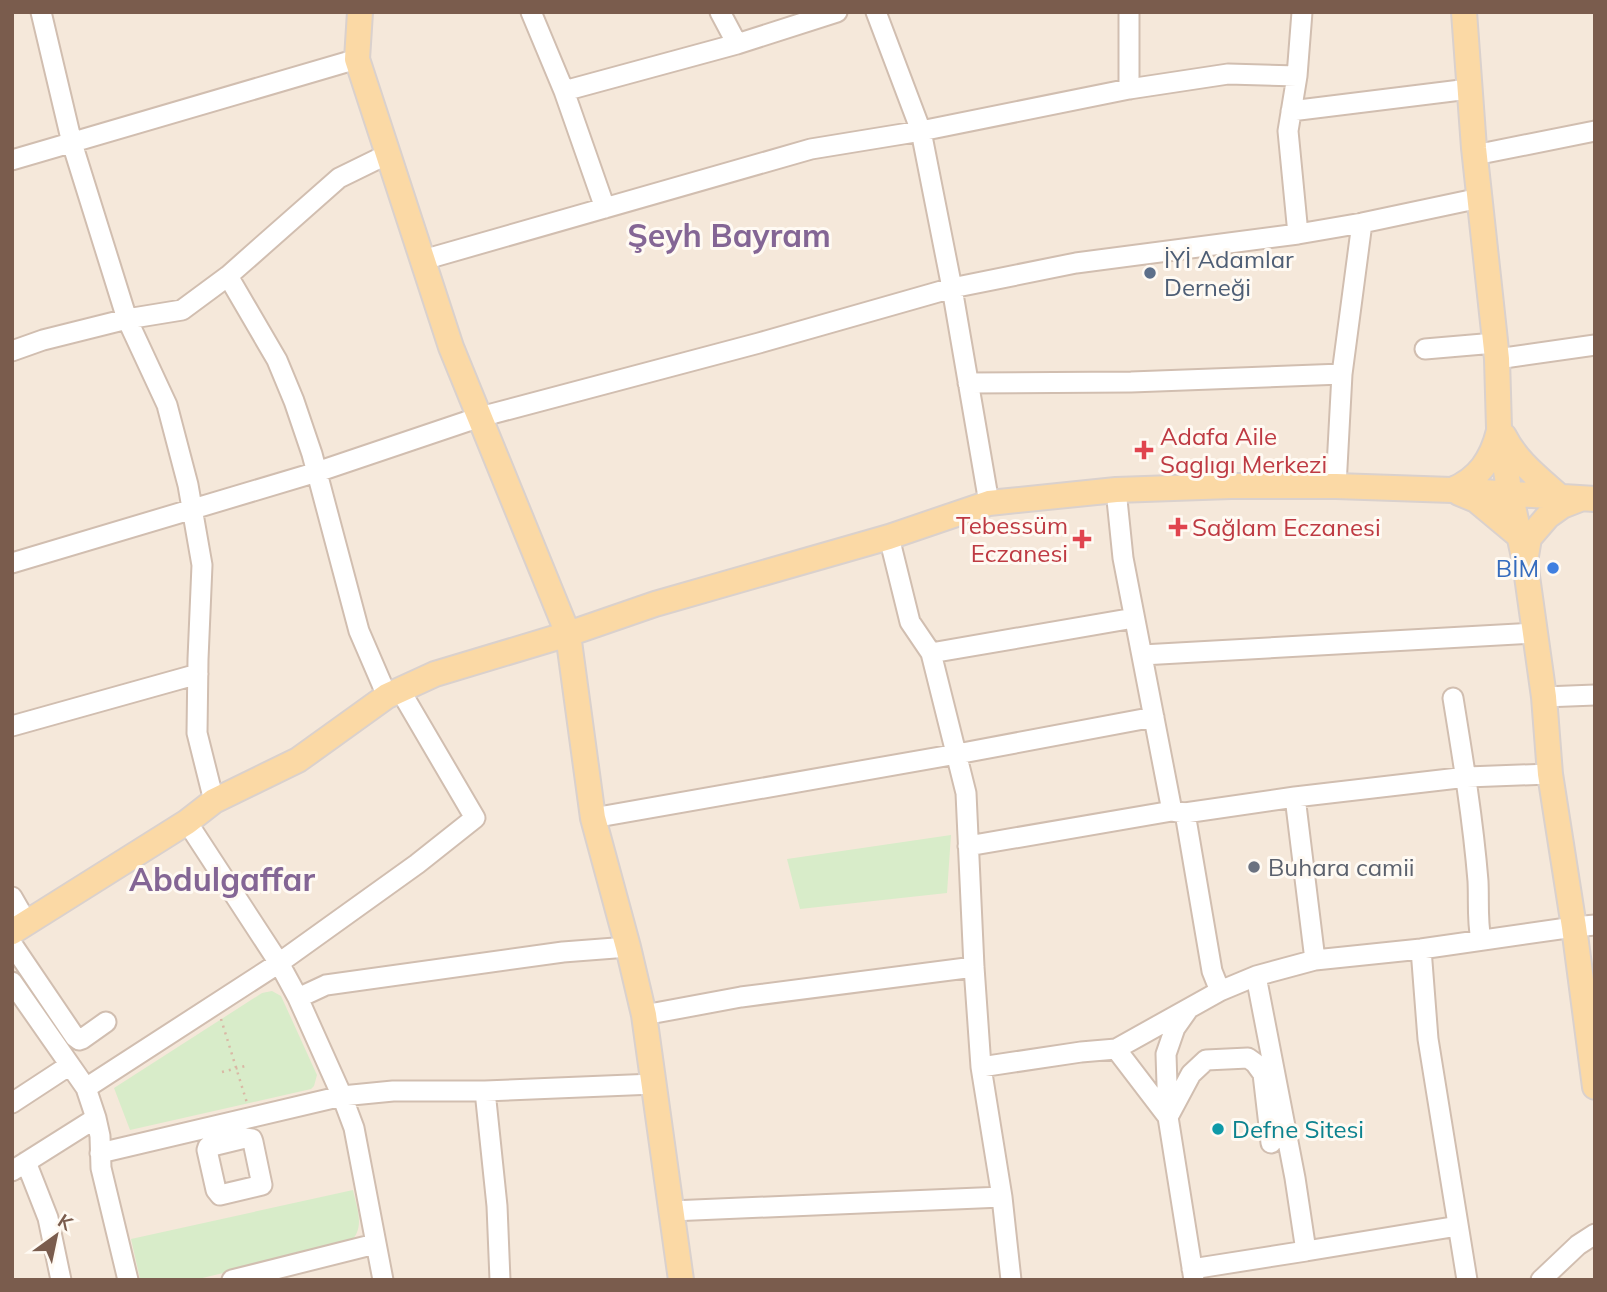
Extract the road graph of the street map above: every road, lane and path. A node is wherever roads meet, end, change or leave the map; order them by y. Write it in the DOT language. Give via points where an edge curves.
graph roads {
  1 [pos="41,12"];
  2 [pos="360,12"];
  3 [pos="531,12"];
  4 [pos="720,12"];
  5 [pos="837,12"];
  6 [pos="876,12"];
  7 [pos="1129,12"];
  8 [pos="1302,12"];
  9 [pos="1464,12"];
  10 [pos="737,44"];
  11 [pos="357,59"];
  12 [pos="1297,76"];
  13 [pos="1129,89"];
  14 [pos="1469,89"];
  15 [pos="565,91"];
  16 [pos="1292,111"];
  17 [pos="921,131"];
  18 [pos="1595,131"];
  19 [pos="72,142"];
  20 [pos="388,154"];
  21 [pos="1475,155"];
  22 [pos="12,160"];
  23 [pos="1480,198"];
  24 [pos="606,208"];
  25 [pos="1362,223"];
  26 [pos="1298,234"];
  27 [pos="422,260"];
  28 [pos="228,276"];
  29 [pos="952,288"];
  30 [pos="127,319"];
  31 [pos="1595,345"];
  32 [pos="1426,349"];
  33 [pos="12,351"];
  34 [pos="1496,351"];
  35 [pos="1342,374"];
  36 [pos="968,383"];
  37 [pos="480,416"];
  38 [pos="1499,428"];
  39 [pos="317,472"];
  40 [pos="1336,486"];
  41 [pos="1116,490"];
  42 [pos="1452,490"];
  43 [pos="1510,494"];
  44 [pos="1579,498"];
  45 [pos="989,503"];
  46 [pos="192,509"];
  47 [pos="1518,535"];
  48 [pos="889,537"];
  49 [pos="1525,562"];
  50 [pos="12,563"];
  51 [pos="1135,618"];
  52 [pos="1535,633"];
  53 [pos="568,634"];
  54 [pos="931,653"];
  55 [pos="1142,654"];
  56 [pos="198,674"];
  57 [pos="394,693"];
  58 [pos="1595,695"];
  59 [pos="1544,697"];
  60 [pos="1453,698"];
  61 [pos="1154,717"];
  62 [pos="12,726"];
  63 [pos="957,754"];
  64 [pos="1550,774"];
  65 [pos="1466,777"];
  66 [pos="1295,797"];
  67 [pos="214,801"];
  68 [pos="1179,812"];
  69 [pos="593,818"];
  70 [pos="187,822"];
  71 [pos="968,846"];
  72 [pos="12,897"];
  73 [pos="1584,926"];
  74 [pos="20,928"];
  75 [pos="1481,940"];
  76 [pos="12,944"];
  77 [pos="628,947"];
  78 [pos="1421,949"];
  79 [pos="1315,960"];
  80 [pos="279,963"];
  81 [pos="974,967"];
  82 [pos="1256,976"];
  83 [pos="12,982"];
  84 [pos="1220,991"];
  85 [pos="298,998"];
  86 [pos="1188,1009"];
  87 [pos="219,1013"];
  88 [pos="644,1015"];
  89 [pos="106,1022"];
  90 [pos="1116,1049"];
  91 [pos="1166,1054"];
  92 [pos="70,1065"];
  93 [pos="250,1065"];
  94 [pos="981,1067"];
  95 [pos="236,1069"];
  96 [pos="1132,1069"];
  97 [pos="1594,1072"];
  98 [pos="222,1073"];
  99 [pos="654,1084"];
  100 [pos="86,1087"];
  101 [pos="485,1091"];
  102 [pos="342,1096"];
  103 [pos="12,1103"];
  104 [pos="248,1109"];
  105 [pos="1168,1117"];
  106 [pos="96,1118"];
  107 [pos="1272,1143"];
  108 [pos="100,1153"];
  109 [pos="19,1166"];
  110 [pos="1002,1197"];
  111 [pos="671,1212"];
  112 [pos="1458,1226"];
  113 [pos="1595,1234"];
  114 [pos="375,1244"];
  115 [pos="1306,1251"];
  116 [pos="1193,1274"];
  117 [pos="61,1280"];
  118 [pos="128,1280"];
  119 [pos="232,1280"];
  120 [pos="383,1280"];
  121 [pos="500,1280"];
  122 [pos="681,1280"];
  123 [pos="1011,1280"];
  124 [pos="1466,1280"];
  125 [pos="1541,1280"];
  1 -- 19 [label="street"];
  2 -- 11 [label="main road"];
  3 -- 15 [label="street"];
  4 -- 10 [label="street"];
  5 -- 10 [label="street"];
  6 -- 17 [label="street"];
  7 -- 13 [label="street"];
  8 -- 12 [label="street"];
  9 -- 14 [label="main road"];
  10 -- 15 [label="street"];
  11 -- 19 [label="street"];
  11 -- 20 [label="main road"];
  12 -- 13 [label="street" via="1228,74"];
  12 -- 16 [label="street"];
  13 -- 17 [label="street"];
  14 -- 16 [label="street"];
  14 -- 21 [label="main road"];
  15 -- 24 [label="street"];
  16 -- 26 [label="street" via="1288,131"];
  17 -- 24 [label="street" via="811,149"];
  17 -- 29 [label="street"];
  18 -- 21 [label="street"];
  19 -- 22 [label="street"];
  19 -- 30 [label="street"];
  20 -- 27 [label="main road"];
  20 -- 28 [label="street" via="339,178"];
  21 -- 23 [label="main road"];
  23 -- 25 [label="street"];
  23 -- 34 [label="main road"];
  24 -- 27 [label="street"];
  25 -- 26 [label="street"];
  25 -- 35 [label="street"];
  26 -- 29 [label="street" via="1076,263"];
  27 -- 37 [label="main road"];
  28 -- 30 [label="street" via="182,310"];
  28 -- 39 [label="street" via="277,360"];
  29 -- 36 [label="street"];
  29 -- 37 [label="street"];
  30 -- 33 [label="street"];
  30 -- 46 [label="street" via="167,405"];
  31 -- 34 [label="street"];
  32 -- 34 [label="street"];
  34 -- 38 [label="main road"];
  35 -- 36 [label="street"];
  35 -- 40 [label="street"];
  36 -- 45 [label="street"];
  37 -- 39 [label="street"];
  37 -- 53 [label="main road"];
  38 -- 42 [label="main road" via="1494,449 1476,476"];
  38 -- 43 [label="main road"];
  38 -- 44 [label="main road" via="1525,466"];
  39 -- 46 [label="street"];
  39 -- 57 [label="street" via="359,631"];
  40 -- 41 [label="main road"];
  40 -- 42 [label="main road"];
  41 -- 45 [label="main road"];
  41 -- 51 [label="street"];
  42 -- 43 [label="main road"];
  42 -- 47 [label="main road" via="1476,500"];
  43 -- 44 [label="main road"];
  43 -- 47 [label="main road"];
  44 -- 49 [label="main road" via="1548,516 1529,538"];
  45 -- 48 [label="main road"];
  46 -- 50 [label="street"];
  46 -- 56 [label="street" via="202,565"];
  47 -- 49 [label="main road"];
  48 -- 53 [label="main road" via="655,604"];
  48 -- 54 [label="street" via="910,622"];
  49 -- 52 [label="main road"];
  51 -- 54 [label="street"];
  51 -- 55 [label="street"];
  52 -- 55 [label="street"];
  52 -- 59 [label="main road"];
  53 -- 57 [label="main road" via="435,674"];
  53 -- 69 [label="main road"];
  54 -- 63 [label="street"];
  55 -- 61 [label="street"];
  56 -- 62 [label="street"];
  56 -- 67 [label="street" via="197,733"];
  57 -- 67 [label="main road" via="298,760"];
  57 -- 80 [label="street" via="475,818"];
  58 -- 59 [label="street"];
  59 -- 64 [label="main road"];
  60 -- 65 [label="street"];
  61 -- 63 [label="street"];
  61 -- 68 [label="street"];
  63 -- 69 [label="street"];
  63 -- 71 [label="street" via="966,793"];
  64 -- 65 [label="street"];
  64 -- 73 [label="main road"];
  65 -- 66 [label="street"];
  65 -- 75 [label="street"];
  66 -- 68 [label="street"];
  66 -- 79 [label="street"];
  67 -- 70 [label="main road"];
  68 -- 71 [label="street"];
  68 -- 84 [label="street"];
  69 -- 77 [label="main road"];
  70 -- 74 [label="main road"];
  70 -- 80 [label="street"];
  71 -- 81 [label="street"];
  72 -- 74 [label="street"];
  73 -- 75 [label="street"];
  73 -- 97 [label="main road"];
  75 -- 78 [label="street"];
  76 -- 89 [label="street" via="75,1037 82,1039"];
  77 -- 85 [label="street" via="326,985"];
  77 -- 88 [label="main road"];
  78 -- 79 [label="street"];
  78 -- 112 [label="street" via="1428,1039"];
  79 -- 82 [label="street"];
  80 -- 85 [label="street"];
  80 -- 100 [label="street"];
  81 -- 88 [label="street" via="741,997"];
  81 -- 94 [label="street"];
  82 -- 84 [label="street"];
  82 -- 115 [label="street"];
  83 -- 92 [label="street"];
  84 -- 86 [label="street"];
  85 -- 102 [label="street"];
  86 -- 90 [label="street"];
  86 -- 91 [label="street"];
  87 -- 95 [label="path"];
  88 -- 99 [label="main road"];
  90 -- 94 [label="street"];
  90 -- 96 [label="street"];
  91 -- 96 [label="street" via="1151,1067"];
  91 -- 105 [label="street"];
  92 -- 100 [label="street"];
  92 -- 103 [label="street"];
  93 -- 95 [label="path"];
  94 -- 110 [label="street"];
  95 -- 98 [label="path"];
  95 -- 104 [label="path"];
  96 -- 105 [label="street"];
  99 -- 101 [label="street"];
  99 -- 111 [label="main road"];
  100 -- 106 [label="street"];
  101 -- 102 [label="street"];
  101 -- 121 [label="street"];
  102 -- 108 [label="street" via="227,1132"];
  102 -- 114 [label="street" via="354,1128"];
  105 -- 107 [label="street" via="1191,1073 1206,1060 1248,1058 1263,1074"];
  105 -- 116 [label="street"];
  106 -- 108 [label="street"];
  106 -- 109 [label="street"];
  108 -- 118 [label="street"];
  109 -- 117 [label="street" via="48,1218"];
  110 -- 111 [label="street"];
  110 -- 123 [label="street"];
  111 -- 122 [label="main road"];
  112 -- 115 [label="street"];
  112 -- 124 [label="street"];
  113 -- 125 [label="street"];
  114 -- 119 [label="street"];
  114 -- 120 [label="street"];
  115 -- 116 [label="street"];
}
